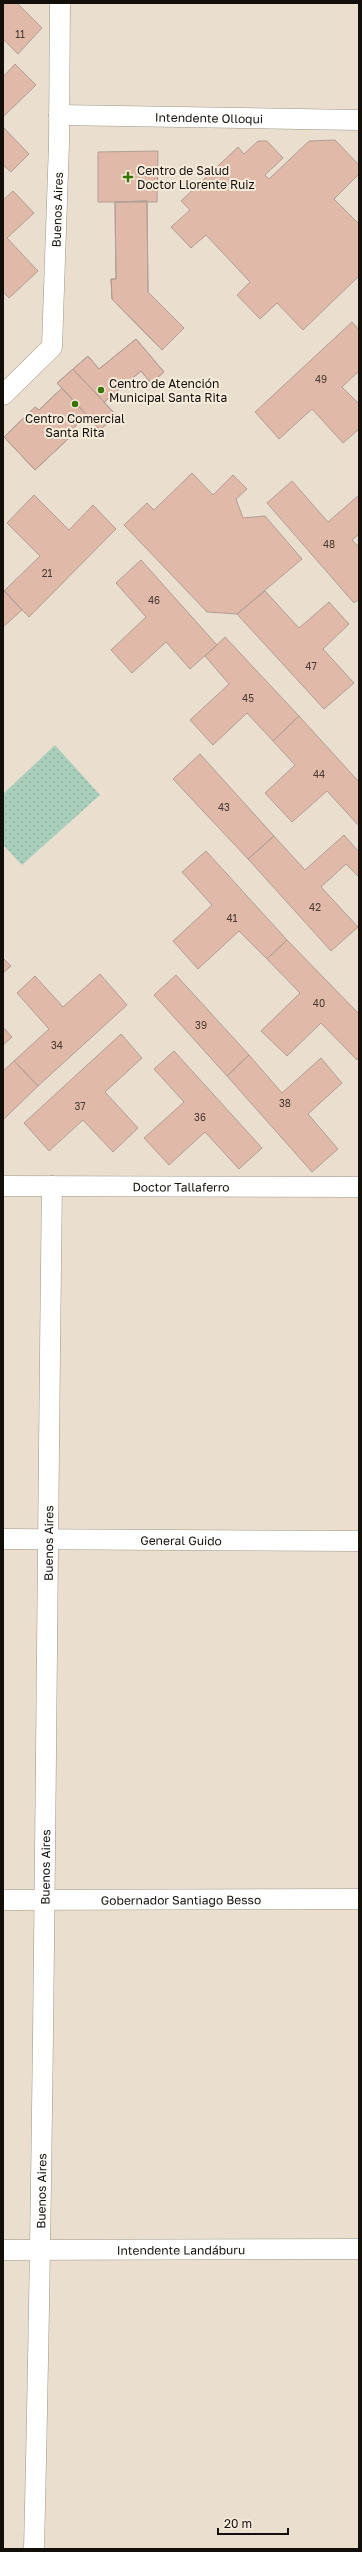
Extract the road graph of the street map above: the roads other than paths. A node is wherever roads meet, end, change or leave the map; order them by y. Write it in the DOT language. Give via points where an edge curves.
graph roads {
  1 [pos="60,3"];
  2 [pos="59,115"];
  3 [pos="359,120"];
  4 [pos="3,395"];
  5 [pos="3,1186"];
  6 [pos="52,1186"];
  7 [pos="359,1187"];
  8 [pos="3,1539"];
  9 [pos="47,1539"];
  10 [pos="359,1541"];
  11 [pos="359,1899"];
  12 [pos="3,1900"];
  13 [pos="43,1901"];
  14 [pos="359,2248"];
  15 [pos="3,2250"];
  16 [pos="41,2250"];
  17 [pos="34,2549"];
  1 -- 2 [label="street, Buenos Aires"];
  2 -- 3 [label="street, Intendente Olloqui"];
  2 -- 4 [label="street, Buenos Aires" via="52,347"];
  5 -- 6 [label="street, Doctor Tallaferro"];
  6 -- 7 [label="street, Doctor Tallaferro"];
  6 -- 9 [label="street, Buenos Aires"];
  8 -- 9 [label="street, General Guido"];
  9 -- 10 [label="street, General Guido"];
  9 -- 13 [label="street, Buenos Aires"];
  11 -- 13 [label="street, Gobernador Santiago Besso"];
  12 -- 13 [label="street, Gobernador Santiago Besso"];
  13 -- 16 [label="street, Buenos Aires"];
  14 -- 16 [label="street, Intendente Landáburu"];
  15 -- 16 [label="street, Intendente Landáburu"];
  16 -- 17 [label="street, Buenos Aires"];
}
